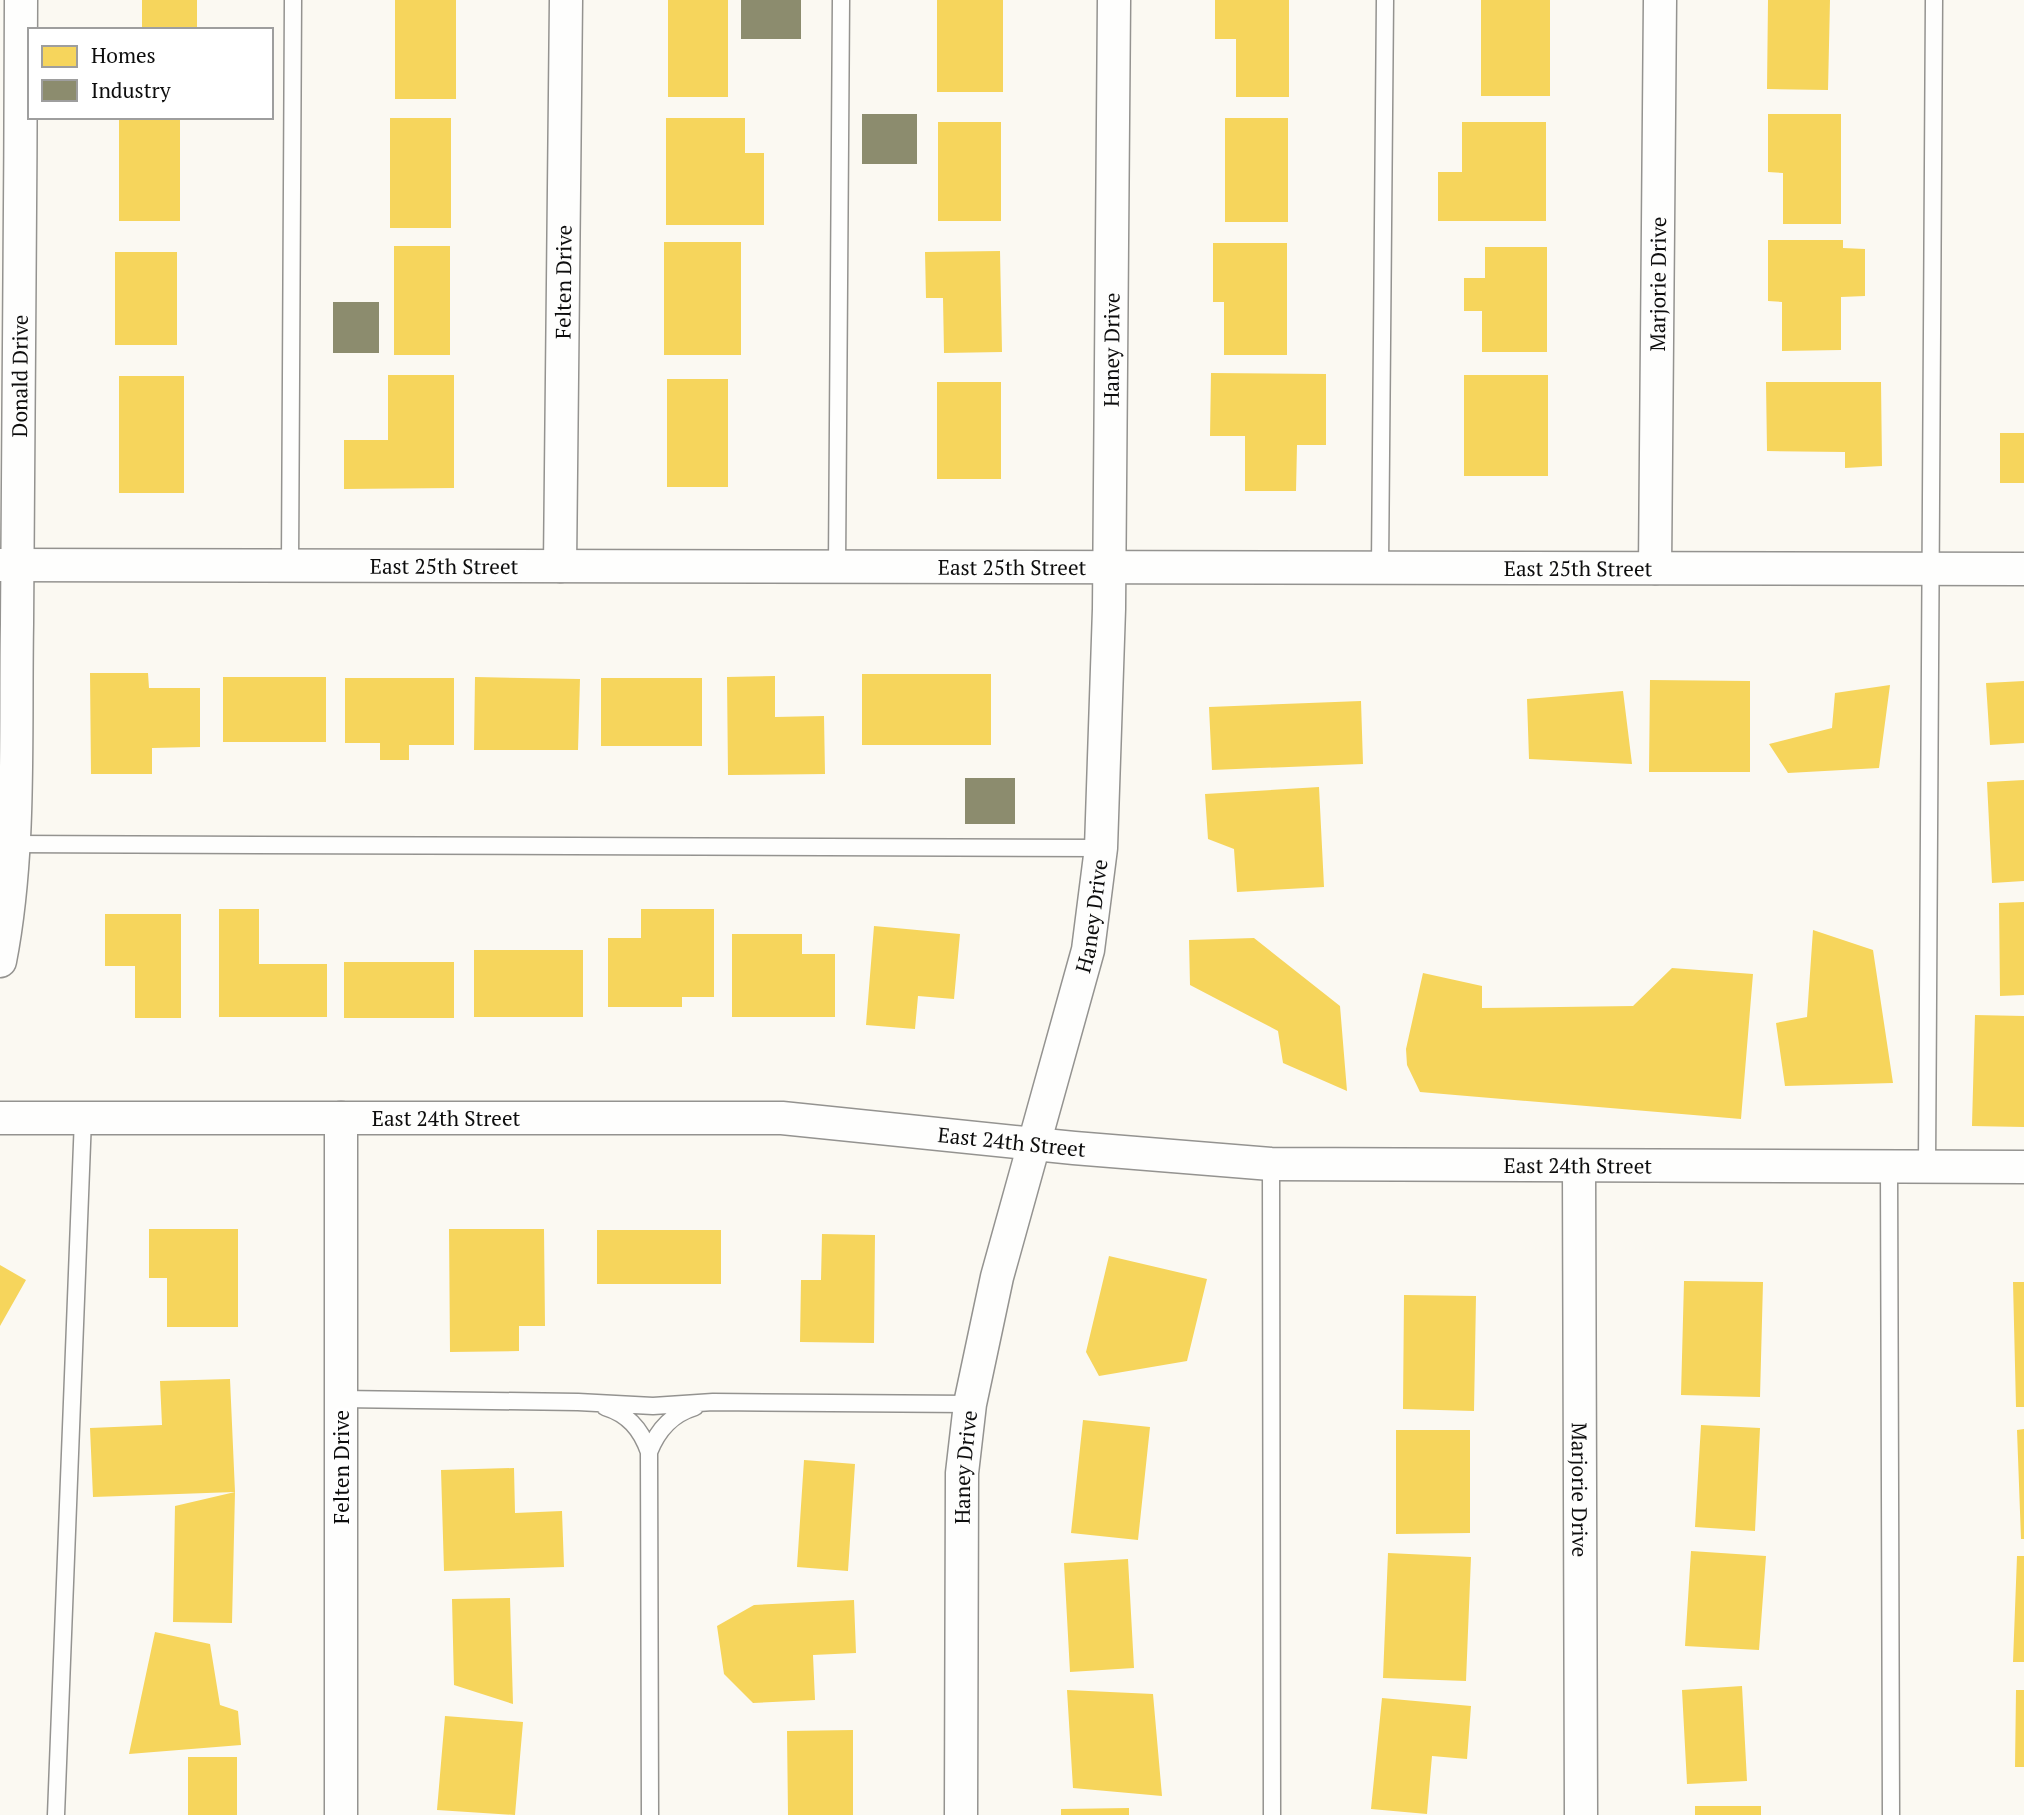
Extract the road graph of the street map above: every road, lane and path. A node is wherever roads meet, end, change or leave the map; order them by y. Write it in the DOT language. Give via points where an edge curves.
graph roads {
  1 [pos="21,0"];
  2 [pos="293,0"];
  3 [pos="566,0"];
  4 [pos="841,0"];
  5 [pos="1114,0"];
  6 [pos="1385,0"];
  7 [pos="1660,0"];
  8 [pos="1934,0"];
  9 [pos="9,565"];
  10 [pos="290,566"];
  11 [pos="560,566"];
  12 [pos="837,566"];
  13 [pos="1110,567"];
  14 [pos="1380,567"];
  15 [pos="1655,568"];
  16 [pos="1930,569"];
  17 [pos="2024,569"];
  18 [pos="7,844"];
  19 [pos="1101,848"];
  20 [pos="0,961"];
  21 [pos="0,1118"];
  22 [pos="83,1118"];
  23 [pos="341,1118"];
  24 [pos="1034,1144"];
  25 [pos="1271,1164"];
  26 [pos="1579,1166"];
  27 [pos="1889,1166"];
  28 [pos="1927,1166"];
  29 [pos="2024,1167"];
  30 [pos="341,1399"];
  31 [pos="579,1402"];
  32 [pos="713,1402"];
  33 [pos="970,1404"];
  34 [pos="649,1452"];
  35 [pos="56,1815"];
  36 [pos="341,1815"];
  37 [pos="650,1815"];
  38 [pos="961,1815"];
  39 [pos="1272,1815"];
  40 [pos="1581,1815"];
  41 [pos="1891,1815"];
  1 -- 9 [label="street, Donald Drive"];
  2 -- 10 [label="lane"];
  3 -- 11 [label="street, Felten Drive"];
  4 -- 12 [label="lane"];
  5 -- 13 [label="street, Haney Drive"];
  6 -- 14 [label="lane"];
  7 -- 15 [label="street, Marjorie Drive"];
  8 -- 16 [label="lane"];
  9 -- 10 [label="street, East 25th Street"];
  9 -- 18 [label="street, Donald Drive"];
  10 -- 11 [label="street, East 25th Street"];
  11 -- 12 [label="street, East 25th Street"];
  12 -- 13 [label="street, East 25th Street"];
  13 -- 14 [label="street, East 25th Street"];
  13 -- 19 [label="street, Haney Drive"];
  14 -- 15 [label="street, East 25th Street"];
  15 -- 16 [label="street, East 25th Street"];
  16 -- 17 [label="street, East 25th Street"];
  16 -- 28 [label="lane"];
  18 -- 19 [label="lane"];
  18 -- 20 [label="street, Donald Drive" via="9,918"];
  19 -- 24 [label="street, Haney Drive" via="1088,950"];
  21 -- 22 [label="street, East 24th Street"];
  22 -- 23 [label="street, East 24th Street"];
  22 -- 35 [label="lane"];
  23 -- 24 [label="street, East 24th Street" via="782,1118"];
  23 -- 30 [label="street, Felten Drive"];
  24 -- 25 [label="street, East 24th Street"];
  24 -- 33 [label="street, Haney Drive" via="997,1277"];
  25 -- 26 [label="street, East 24th Street"];
  25 -- 39 [label="lane"];
  26 -- 27 [label="street, East 24th Street"];
  26 -- 40 [label="street, Marjorie Drive"];
  27 -- 28 [label="street, East 24th Street"];
  27 -- 41 [label="lane"];
  28 -- 29 [label="street, East 24th Street"];
  30 -- 31 [label="lane"];
  30 -- 36 [label="street, Felten Drive"];
  31 -- 32 [label="lane" via="653,1406"];
  31 -- 34 [label="lane" via="619,1412 636,1427"];
  32 -- 33 [label="lane"];
  32 -- 34 [label="lane" via="670,1419"];
  33 -- 38 [label="street, Haney Drive" via="961,1487"];
  34 -- 37 [label="lane"];
}
